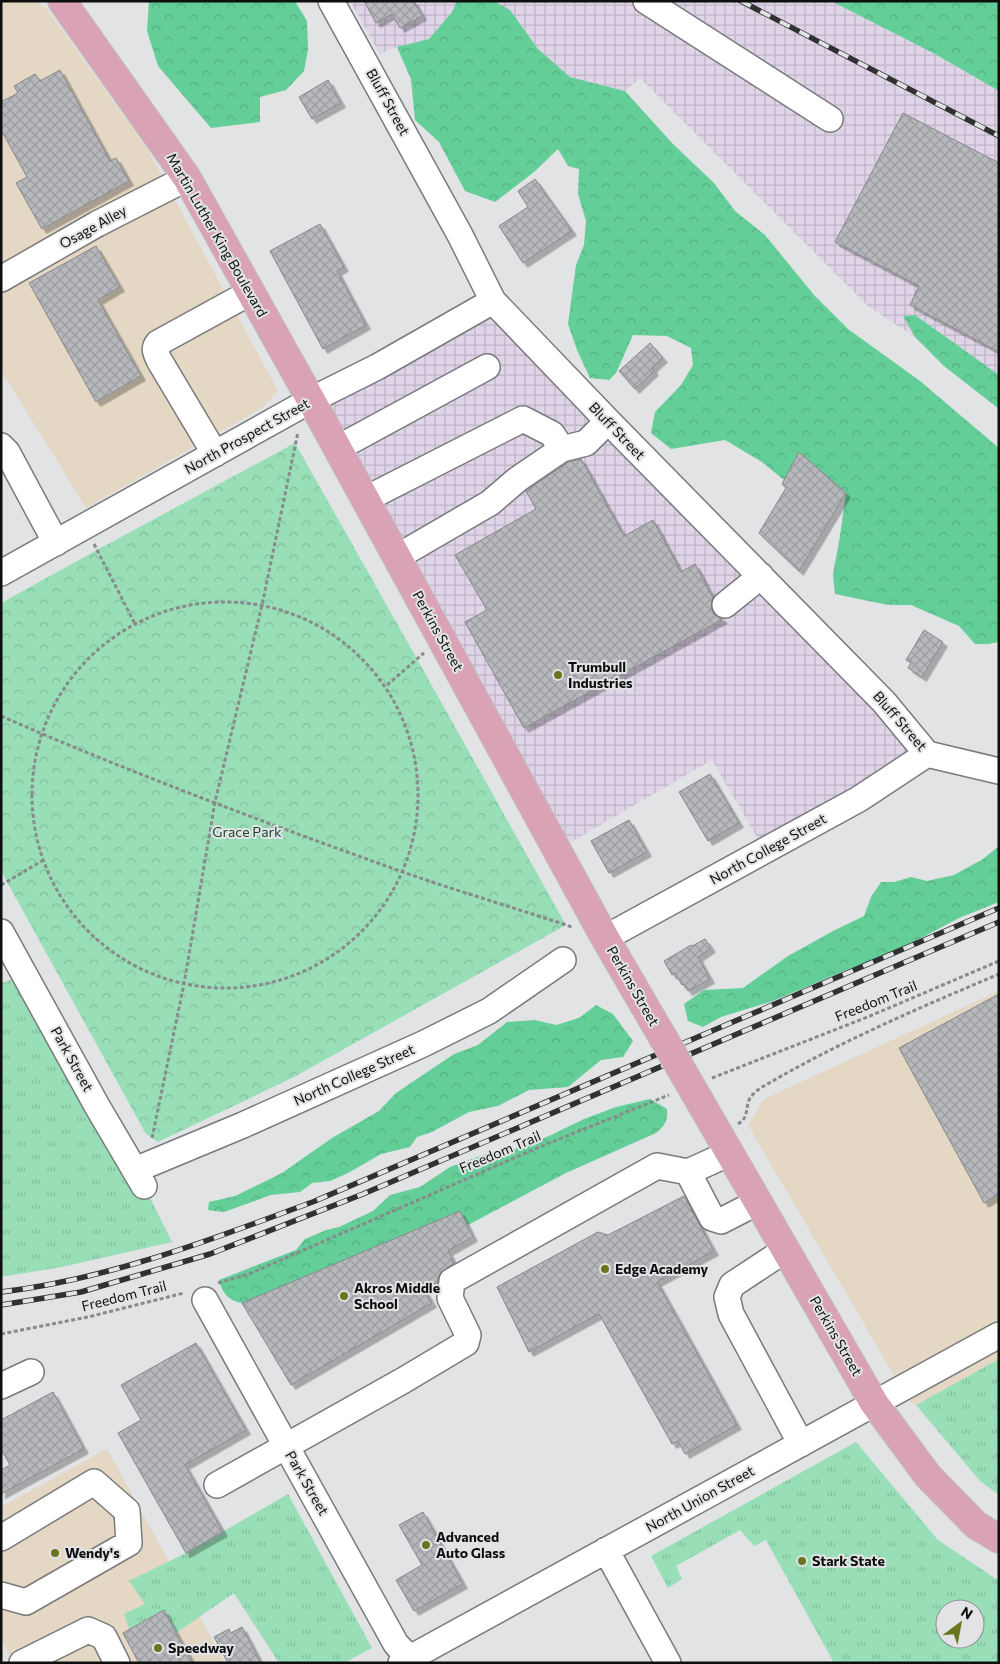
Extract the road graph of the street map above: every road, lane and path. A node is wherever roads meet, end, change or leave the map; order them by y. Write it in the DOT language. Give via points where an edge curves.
graph roads {
  1 [pos="62,1"];
  2 [pos="331,1"];
  3 [pos="646,1"];
  4 [pos="830,119"];
  5 [pos="187,178"];
  6 [pos="1,279"];
  7 [pos="251,292"];
  8 [pos="493,301"];
  9 [pos="487,367"];
  10 [pos="307,402"];
  11 [pos="608,422"];
  12 [pos="1,446"];
  13 [pos="338,448"];
  14 [pos="562,449"];
  15 [pos="215,454"];
  16 [pos="366,499"];
  17 [pos="85,526"];
  18 [pos="56,543"];
  19 [pos="397,557"];
  20 [pos="4,564"];
  21 [pos="761,576"];
  22 [pos="725,604"];
  23 [pos="262,606"];
  24 [pos="135,624"];
  25 [pos="441,638"];
  26 [pos="387,685"];
  27 [pos="1,716"];
  28 [pos="43,734"];
  29 [pos="927,754"];
  30 [pos="999,770"];
  31 [pos="215,802"];
  32 [pos="42,861"];
  33 [pos="401,872"];
  34 [pos="1,885"];
  35 [pos="1,932"];
  36 [pos="605,938"];
  37 [pos="563,960"];
  38 [pos="999,961"];
  39 [pos="999,974"];
  40 [pos="184,984"];
  41 [pos="692,1089"];
  42 [pos="724,1144"];
  43 [pos="688,1172"];
  44 [pos="142,1174"];
  45 [pos="758,1202"];
  46 [pos="786,1250"];
  47 [pos="202,1292"];
  48 [pos="1,1334"];
  49 [pos="999,1335"];
  50 [pos="31,1372"];
  51 [pos="1,1386"];
  52 [pos="874,1403"];
  53 [pos="801,1444"];
  54 [pos="286,1445"];
  55 [pos="217,1484"];
  56 [pos="1,1538"];
  57 [pos="999,1539"];
  58 [pos="606,1550"];
  59 [pos="1,1595"];
  60 [pos="36,1660"];
  61 [pos="111,1660"];
  62 [pos="408,1661"];
  63 [pos="668,1663"];
  1 -- 5 [label="main road, Martin Luther King Boulevard"];
  2 -- 8 [label="street, Bluff Street"];
  3 -- 4 [label="street"];
  5 -- 6 [label="street, Osage Alley" via="97,224"];
  5 -- 7 [label="main road, Martin Luther King Boulevard"];
  7 -- 10 [label="main road, Martin Luther King Boulevard"];
  7 -- 15 [label="street" via="155,347 159,360"];
  8 -- 10 [label="street, North Prospect Street" via="377,367"];
  8 -- 11 [label="street, Bluff Street"];
  9 -- 13 [label="street"];
  10 -- 13 [label="main road, Perkins Street"];
  10 -- 15 [label="street, North Prospect Street"];
  10 -- 23 [label="path"];
  11 -- 14 [label="street" via="586,444"];
  11 -- 21 [label="street, Bluff Street"];
  12 -- 18 [label="street"];
  13 -- 16 [label="main road, Perkins Street"];
  14 -- 16 [label="street" via="552,434 523,419"];
  14 -- 19 [label="street" via="490,503"];
  15 -- 17 [label="street, North Prospect Street"];
  16 -- 19 [label="main road, Perkins Street"];
  17 -- 18 [label="street, North Prospect Street"];
  17 -- 24 [label="path"];
  18 -- 20 [label="street, North Prospect Street"];
  19 -- 25 [label="main road, Perkins Street"];
  21 -- 22 [label="street"];
  21 -- 29 [label="street, Bluff Street" via="884,702"];
  23 -- 24 [label="path" via="231,602 189,604 168,609"];
  23 -- 26 [label="path" via="299,615 336,636 363,658"];
  23 -- 31 [label="path"];
  24 -- 28 [label="path" via="105,643 80,665 60,694"];
  25 -- 26 [label="path"];
  25 -- 36 [label="main road, Perkins Street"];
  26 -- 33 [label="path" via="408,733 418,786 411,845"];
  27 -- 28 [label="path"];
  28 -- 31 [label="path"];
  28 -- 32 [label="path" via="34,773 33,806 33,826"];
  29 -- 30 [label="street, Bluff Street"];
  29 -- 36 [label="street, North College Street" via="859,799"];
  31 -- 33 [label="path"];
  31 -- 40 [label="path"];
  32 -- 34 [label="path"];
  32 -- 40 [label="path" via="64,905 90,936 144,972"];
  33 -- 36 [label="path"];
  33 -- 40 [label="path" via="382,904 352,940 299,974 240,988 218,989"];
  35 -- 44 [label="street, Park Street"];
  36 -- 41 [label="main road, Perkins Street, bridge"];
  37 -- 44 [label="street, North College Street" via="489,1011"];
  38 -- 41 [label="path, Freedom Trail"];
  39 -- 42 [label="path" via="820,1054 761,1088 751,1097 745,1119"];
  40 -- 44 [label="path"];
  41 -- 42 [label="main road, Perkins Street"];
  41 -- 47 [label="path, Freedom Trail" via="537,1148"];
  42 -- 43 [label="street"];
  42 -- 45 [label="main road, Perkins Street"];
  43 -- 45 [label="street" via="712,1218 722,1221"];
  43 -- 54 [label="street" via="658,1166 452,1281 450,1298 468,1335 466,1343"];
  45 -- 46 [label="main road, Perkins Street"];
  46 -- 52 [label="main road, Perkins Street"];
  46 -- 53 [label="street" via="732,1285 727,1297 730,1314"];
  47 -- 48 [label="path, Freedom Trail"];
  47 -- 54 [label="street, Park Street"];
  49 -- 52 [label="street, North Union Street"];
  50 -- 51 [label="street"];
  52 -- 53 [label="street, North Union Street"];
  52 -- 57 [label="main road, Perkins Street" via="928,1476 976,1525"];
  53 -- 58 [label="street, North Union Street"];
  54 -- 55 [label="street"];
  54 -- 62 [label="street, Park Street"];
  56 -- 59 [label="street" via="94,1482 127,1510 129,1543 26,1602"];
  58 -- 62 [label="street, North Union Street"];
  58 -- 63 [label="street"];
  60 -- 61 [label="street" via="88,1630 104,1637"];
}
